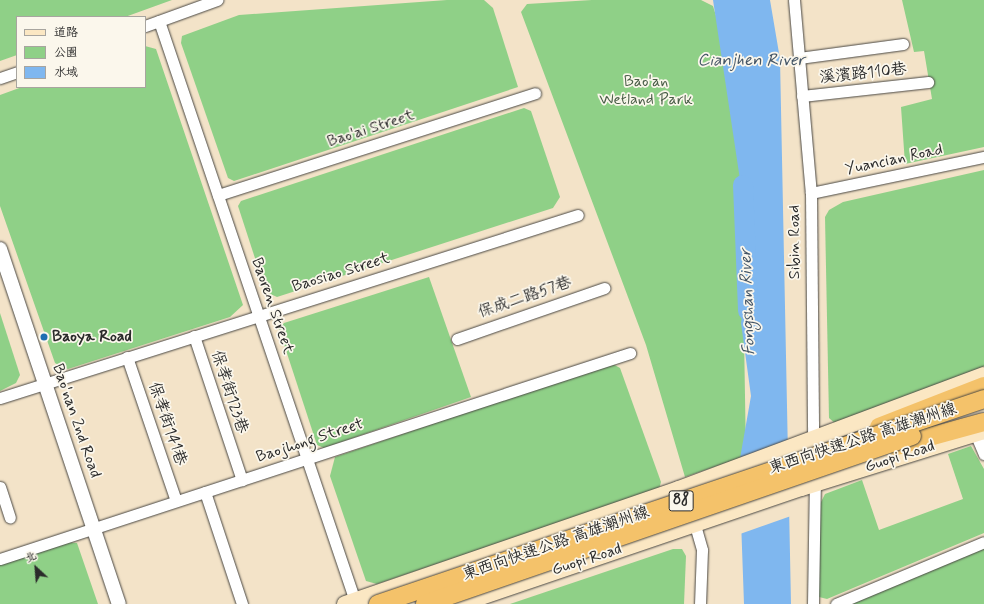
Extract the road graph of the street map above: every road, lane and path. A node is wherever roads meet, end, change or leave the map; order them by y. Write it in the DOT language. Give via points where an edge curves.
graph roads {
  1 [pos="217,0"];
  2 [pos="794,0"];
  3 [pos="159,21"];
  4 [pos="146,26"];
  5 [pos="903,44"];
  6 [pos="799,58"];
  7 [pos="16,72"];
  8 [pos="0,78"];
  9 [pos="928,82"];
  10 [pos="535,93"];
  11 [pos="802,96"];
  12 [pos="984,157"];
  13 [pos="811,194"];
  14 [pos="218,196"];
  15 [pos="578,215"];
  16 [pos="0,248"];
  17 [pos="604,288"];
  18 [pos="258,316"];
  19 [pos="194,336"];
  20 [pos="457,339"];
  21 [pos="630,353"];
  22 [pos="127,358"];
  23 [pos="984,375"];
  24 [pos="45,384"];
  25 [pos="984,386"];
  26 [pos="0,398"];
  27 [pos="984,399"];
  28 [pos="984,412"];
  29 [pos="981,429"];
  30 [pos="813,440"];
  31 [pos="984,454"];
  32 [pos="832,456"];
  33 [pos="307,459"];
  34 [pos="242,480"];
  35 [pos="815,484"];
  36 [pos="0,487"];
  37 [pos="205,492"];
  38 [pos="176,501"];
  39 [pos="10,517"];
  40 [pos="695,525"];
  41 [pos="94,529"];
  42 [pos="984,542"];
  43 [pos="0,560"];
  44 [pos="350,602"];
  45 [pos="119,604"];
  46 [pos="242,604"];
  47 [pos="378,604"];
  48 [pos="426,604"];
  49 [pos="460,604"];
  50 [pos="700,604"];
  51 [pos="813,604"];
  52 [pos="836,604"];
  1 -- 3 [label="street"];
  2 -- 6 [label="street, Sibin Road"];
  3 -- 4 [label="street"];
  3 -- 14 [label="street, Baoren Street"];
  5 -- 6 [label="street"];
  6 -- 11 [label="street, Sibin Road"];
  7 -- 8 [label="street"];
  9 -- 11 [label="street, 溪濱路110巷"];
  10 -- 14 [label="street, Bao'ai Street"];
  11 -- 13 [label="street, Sibin Road"];
  12 -- 13 [label="street, Yuancian Road"];
  13 -- 30 [label="street, Sibin Road"];
  14 -- 18 [label="street, Baoren Street"];
  15 -- 18 [label="street, Baosiao Street"];
  16 -- 24 [label="street, Bao'nan 2nd Road"];
  17 -- 20 [label="street, 保成二路57巷"];
  18 -- 19 [label="street, Baosiao Street"];
  18 -- 33 [label="street, Baoren Street"];
  19 -- 22 [label="street, Baosiao Street"];
  19 -- 34 [label="street, 保孝街123巷"];
  21 -- 33 [label="street, Baojhong Street"];
  22 -- 24 [label="street, Baosiao Street"];
  22 -- 38 [label="street, 保孝街141巷"];
  23 -- 30 [label="main road"];
  24 -- 26 [label="street, Baosiao Street"];
  24 -- 41 [label="street, Bao'nan 2nd Road"];
  25 -- 32 [label="highway, bridge"];
  27 -- 32 [label="highway, 東西向快速公路 高雄潮州線 / 88, bridge"];
  28 -- 32 [label="highway, 東西向快速公路 高雄潮州線 / 88, bridge"];
  29 -- 31 [label="street"];
  29 -- 32 [label="highway, bridge"];
  29 -- 35 [label="main road, Guopi Road"];
  30 -- 35 [label="street, Sibin Road"];
  30 -- 44 [label="main road"];
  32 -- 47 [label="highway, 東西向快速公路 高雄潮州線 / 88, bridge"];
  32 -- 48 [label="highway, 東西向快速公路 高雄潮州線 / 88, bridge"];
  33 -- 34 [label="street, Baojhong Street"];
  33 -- 44 [label="street, Baoren Street"];
  34 -- 37 [label="street, Baojhong Street"];
  35 -- 40 [label="main road, Guopi Road"];
  35 -- 51 [label="street, Sibin Road"];
  36 -- 39 [label="street"];
  37 -- 38 [label="street, Baojhong Street"];
  37 -- 46 [label="street"];
  38 -- 41 [label="street, Baojhong Street"];
  40 -- 49 [label="main road, Guopi Road"];
  40 -- 50 [label="street" via="702,550"];
  41 -- 43 [label="street, Baojhong Street"];
  41 -- 45 [label="street, Bao'nan 2nd Road"];
  42 -- 52 [label="street"];
}
